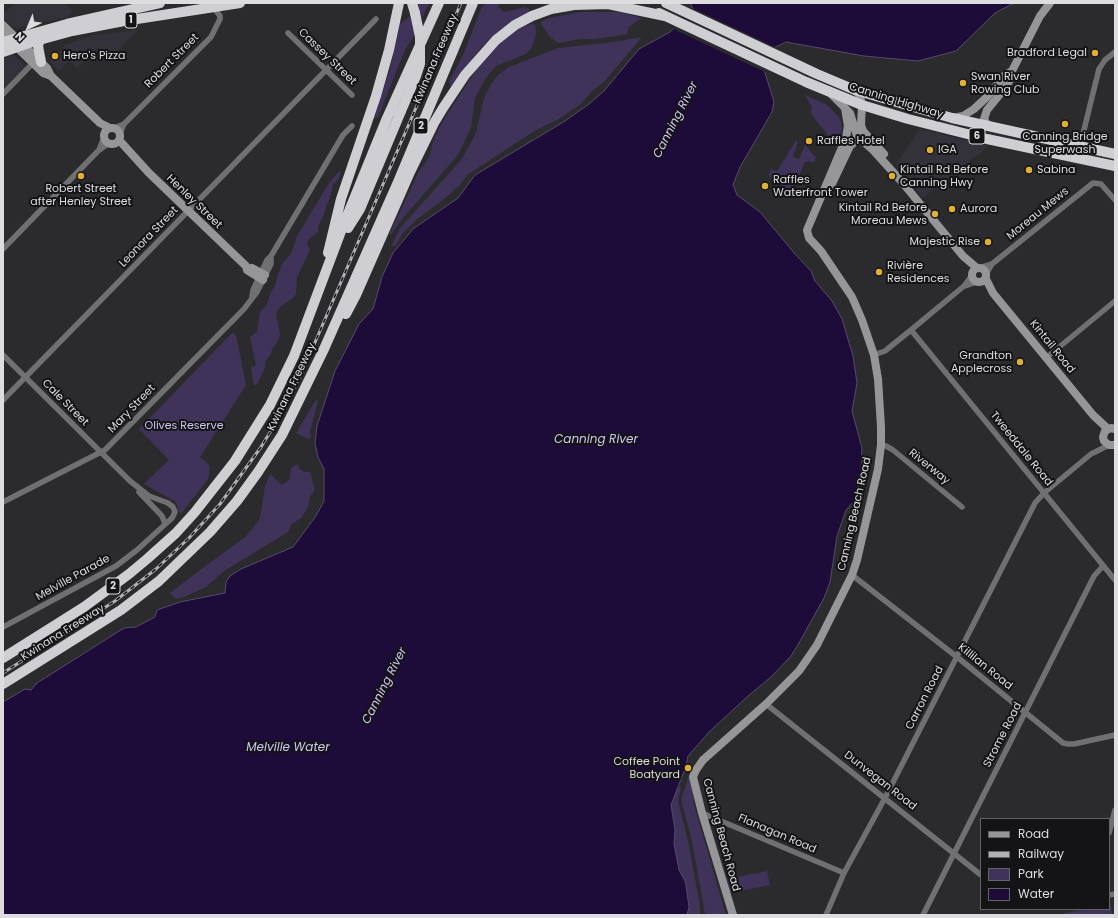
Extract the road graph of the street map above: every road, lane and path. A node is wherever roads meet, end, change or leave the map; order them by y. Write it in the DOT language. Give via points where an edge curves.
graph roads {
  1 [pos="160,3"];
  2 [pos="240,3"];
  3 [pos="412,3"];
  4 [pos="439,3"];
  5 [pos="472,3"];
  6 [pos="638,3"];
  7 [pos="1050,3"];
  8 [pos="397,4"];
  9 [pos="668,4"];
  10 [pos="213,7"];
  11 [pos="666,16"];
  12 [pos="376,20"];
  13 [pos="3,25"];
  14 [pos="288,33"];
  15 [pos="40,39"];
  16 [pos="12,41"];
  17 [pos="3,52"];
  18 [pos="1115,52"];
  19 [pos="37,61"];
  20 [pos="327,70"];
  21 [pos="1012,71"];
  22 [pos="855,90"];
  23 [pos="828,92"];
  24 [pos="3,94"];
  25 [pos="352,95"];
  26 [pos="862,105"];
  27 [pos="845,108"];
  28 [pos="952,118"];
  29 [pos="352,126"];
  30 [pos="988,126"];
  31 [pos="112,136"];
  32 [pos="862,141"];
  33 [pos="1080,146"];
  34 [pos="1115,154"];
  35 [pos="1115,166"];
  36 [pos="902,182"];
  37 [pos="1115,200"];
  38 [pos="188,211"];
  39 [pos="380,222"];
  40 [pos="337,245"];
  41 [pos="817,246"];
  42 [pos="3,249"];
  43 [pos="992,264"];
  44 [pos="975,271"];
  45 [pos="262,277"];
  46 [pos="982,279"];
  47 [pos="964,286"];
  48 [pos="319,293"];
  49 [pos="1115,301"];
  50 [pos="911,330"];
  51 [pos="3,355"];
  52 [pos="874,355"];
  53 [pos="1046,358"];
  54 [pos="25,378"];
  55 [pos="311,378"];
  56 [pos="3,400"];
  57 [pos="1111,437"];
  58 [pos="881,445"];
  59 [pos="100,452"];
  60 [pos="130,481"];
  61 [pos="1044,493"];
  62 [pos="3,502"];
  63 [pos="962,507"];
  64 [pos="165,524"];
  65 [pos="1103,566"];
  66 [pos="852,575"];
  67 [pos="1115,580"];
  68 [pos="3,627"];
  69 [pos="957,657"];
  70 [pos="3,658"];
  71 [pos="3,684"];
  72 [pos="766,704"];
  73 [pos="1025,712"];
  74 [pos="1115,734"];
  75 [pos="885,798"];
  76 [pos="1115,810"];
  77 [pos="702,813"];
  78 [pos="1110,829"];
  79 [pos="954,853"];
  80 [pos="844,873"];
  81 [pos="980,873"];
  82 [pos="729,911"];
  83 [pos="733,915"];
  84 [pos="826,915"];
  85 [pos="923,915"];
  1 -- 16 [label="highway, 1" via="67,24"];
  2 -- 10 [label="highway, 1"];
  3 -- 40 [label="highway, bridge" via="420,38 420,64 360,209"];
  4 -- 40 [label="highway, Kwinana Freeway / 2" via="387,118"];
  5 -- 39 [label="highway, Kwinana Freeway / 2"];
  5 -- 39 [label="highway" via="461,16 406,143"];
  6 -- 11 [label="highway, Canning Highway / 6"];
  7 -- 21 [label="street" via="1040,16"];
  8 -- 48 [label="highway" via="389,50 341,199"];
  9 -- 22 [label="highway, Canning Highway / 6"];
  10 -- 15 [label="highway, 1" via="124,21"];
  10 -- 31 [label="street, Robert Street" via="220,19 211,37"];
  11 -- 23 [label="highway, Canning Highway / 6"];
  11 -- 55 [label="highway" via="608,4 574,5 532,16 507,30 492,43 465,75 434,123 356,295"];
  12 -- 20 [label="street, Leonora Street"];
  13 -- 16 [label="street, Henley Street"];
  14 -- 20 [label="street, Cassey Street"];
  15 -- 16 [label="highway, 1"];
  15 -- 19 [label="highway"];
  16 -- 17 [label="highway, 1"];
  16 -- 19 [label="street, Henley Street"];
  18 -- 33 [label="street" via="1099,68"];
  19 -- 24 [label="street"];
  19 -- 31 [label="street, Henley Street" via="47,68 51,76"];
  20 -- 25 [label="street, Cassey Street"];
  20 -- 38 [label="street, Leonora Street"];
  21 -- 28 [label="street" via="1004,76 974,109 963,116"];
  21 -- 30 [label="street" via="1005,88 985,113 984,119"];
  22 -- 26 [label="street"];
  22 -- 28 [label="highway, Canning Highway / 6"];
  23 -- 26 [label="highway, Canning Highway / 6"];
  23 -- 27 [label="street"];
  26 -- 35 [label="highway, Canning Highway / 6" via="908,119"];
  26 -- 36 [label="street" via="863,131 886,156"];
  27 -- 32 [label="street" via="852,117 856,134"];
  27 -- 41 [label="street, Canning Beach Road" via="848,126 846,138 807,230 809,238"];
  28 -- 30 [label="highway, Canning Highway / 6"];
  29 -- 45 [label="street, Mary Street" via="343,135 267,260"];
  30 -- 33 [label="highway, Canning Highway / 6"];
  31 -- 38 [label="street, Henley Street"];
  31 -- 42 [label="street, Robert Street"];
  32 -- 36 [label="street"];
  32 -- 41 [label="street, Canning Beach Road" via="850,146 815,222 812,230"];
  33 -- 34 [label="highway, Canning Highway / 6"];
  36 -- 44 [label="street"];
  37 -- 43 [label="street, Moreau Mews" via="1104,186 1093,183"];
  38 -- 45 [label="street, Henley Street" via="246,266 247,270"];
  38 -- 54 [label="street, Leonora Street"];
  39 -- 55 [label="highway, Kwinana Freeway / 2"];
  40 -- 48 [label="highway, Kwinana Freeway / 2"];
  41 -- 52 [label="street, Canning Beach Road" via="852,297"];
  43 -- 44 [label="street, Moreau Mews"];
  43 -- 46 [label="street, Moreau Mews"];
  44 -- 46 [label="street" via="973,280"];
  44 -- 46 [label="street" via="984,270"];
  44 -- 47 [label="street"];
  45 -- 59 [label="street, Mary Street" via="257,292 234,319 108,448"];
  46 -- 47 [label="street"];
  46 -- 53 [label="street, Kintail Road"];
  47 -- 50 [label="street"];
  48 -- 70 [label="highway, Kwinana Freeway / 2" via="294,356 270,405 235,461 209,496 176,533 129,574 84,607"];
  49 -- 53 [label="street"];
  50 -- 52 [label="street" via="885,351"];
  50 -- 61 [label="street, Tweeddale Road"];
  51 -- 54 [label="street, Cale Street"];
  52 -- 58 [label="street, Canning Beach Road" via="878,379"];
  53 -- 57 [label="street, Kintail Road"];
  54 -- 56 [label="street, Leonora Street"];
  54 -- 59 [label="street, Cale Street"];
  55 -- 71 [label="highway, Kwinana Freeway / 2" via="282,435 258,472 229,511 195,548 159,581 121,610"];
  57 -- 61 [label="street, Carron Road"];
  58 -- 63 [label="street, Riverway" via="893,450"];
  58 -- 66 [label="street, Canning Beach Road" via="878,469"];
  59 -- 60 [label="street, Cale Street"];
  59 -- 62 [label="street, Mary Street"];
  60 -- 64 [label="street, Cale Street" via="162,516"];
  60 -- 64 [label="street, Cale Street" via="149,496 173,507 175,512"];
  61 -- 65 [label="street, Tweeddale Road"];
  61 -- 69 [label="street, Carron Road" via="1035,504"];
  64 -- 68 [label="street, Melville Parade" via="137,550 107,572"];
  65 -- 67 [label="street, Tweeddale Road"];
  65 -- 73 [label="street, Strome Road" via="1094,576"];
  66 -- 69 [label="street, Killilan Road"];
  66 -- 72 [label="street, Canning Beach Road" via="817,645 799,671"];
  69 -- 73 [label="street, Killilan Road"];
  69 -- 75 [label="street, Carron Road"];
  72 -- 75 [label="street, Dunvegan Road"];
  72 -- 77 [label="street, Canning Beach Road" via="698,765 693,778"];
  73 -- 74 [label="street, Killilan Road" via="1065,744"];
  73 -- 79 [label="street, Strome Road"];
  75 -- 79 [label="street, Dunvegan Road"];
  75 -- 80 [label="street, Carron Road"];
  76 -- 78 [label="street"];
  77 -- 80 [label="street, Flanagan Road"];
  77 -- 82 [label="street, Canning Beach Road"];
  79 -- 81 [label="street, Dunvegan Road"];
  79 -- 85 [label="street, Strome Road"];
  80 -- 84 [label="street, Carron Road"];
  82 -- 83 [label="street, Canning Beach Road"];
}
